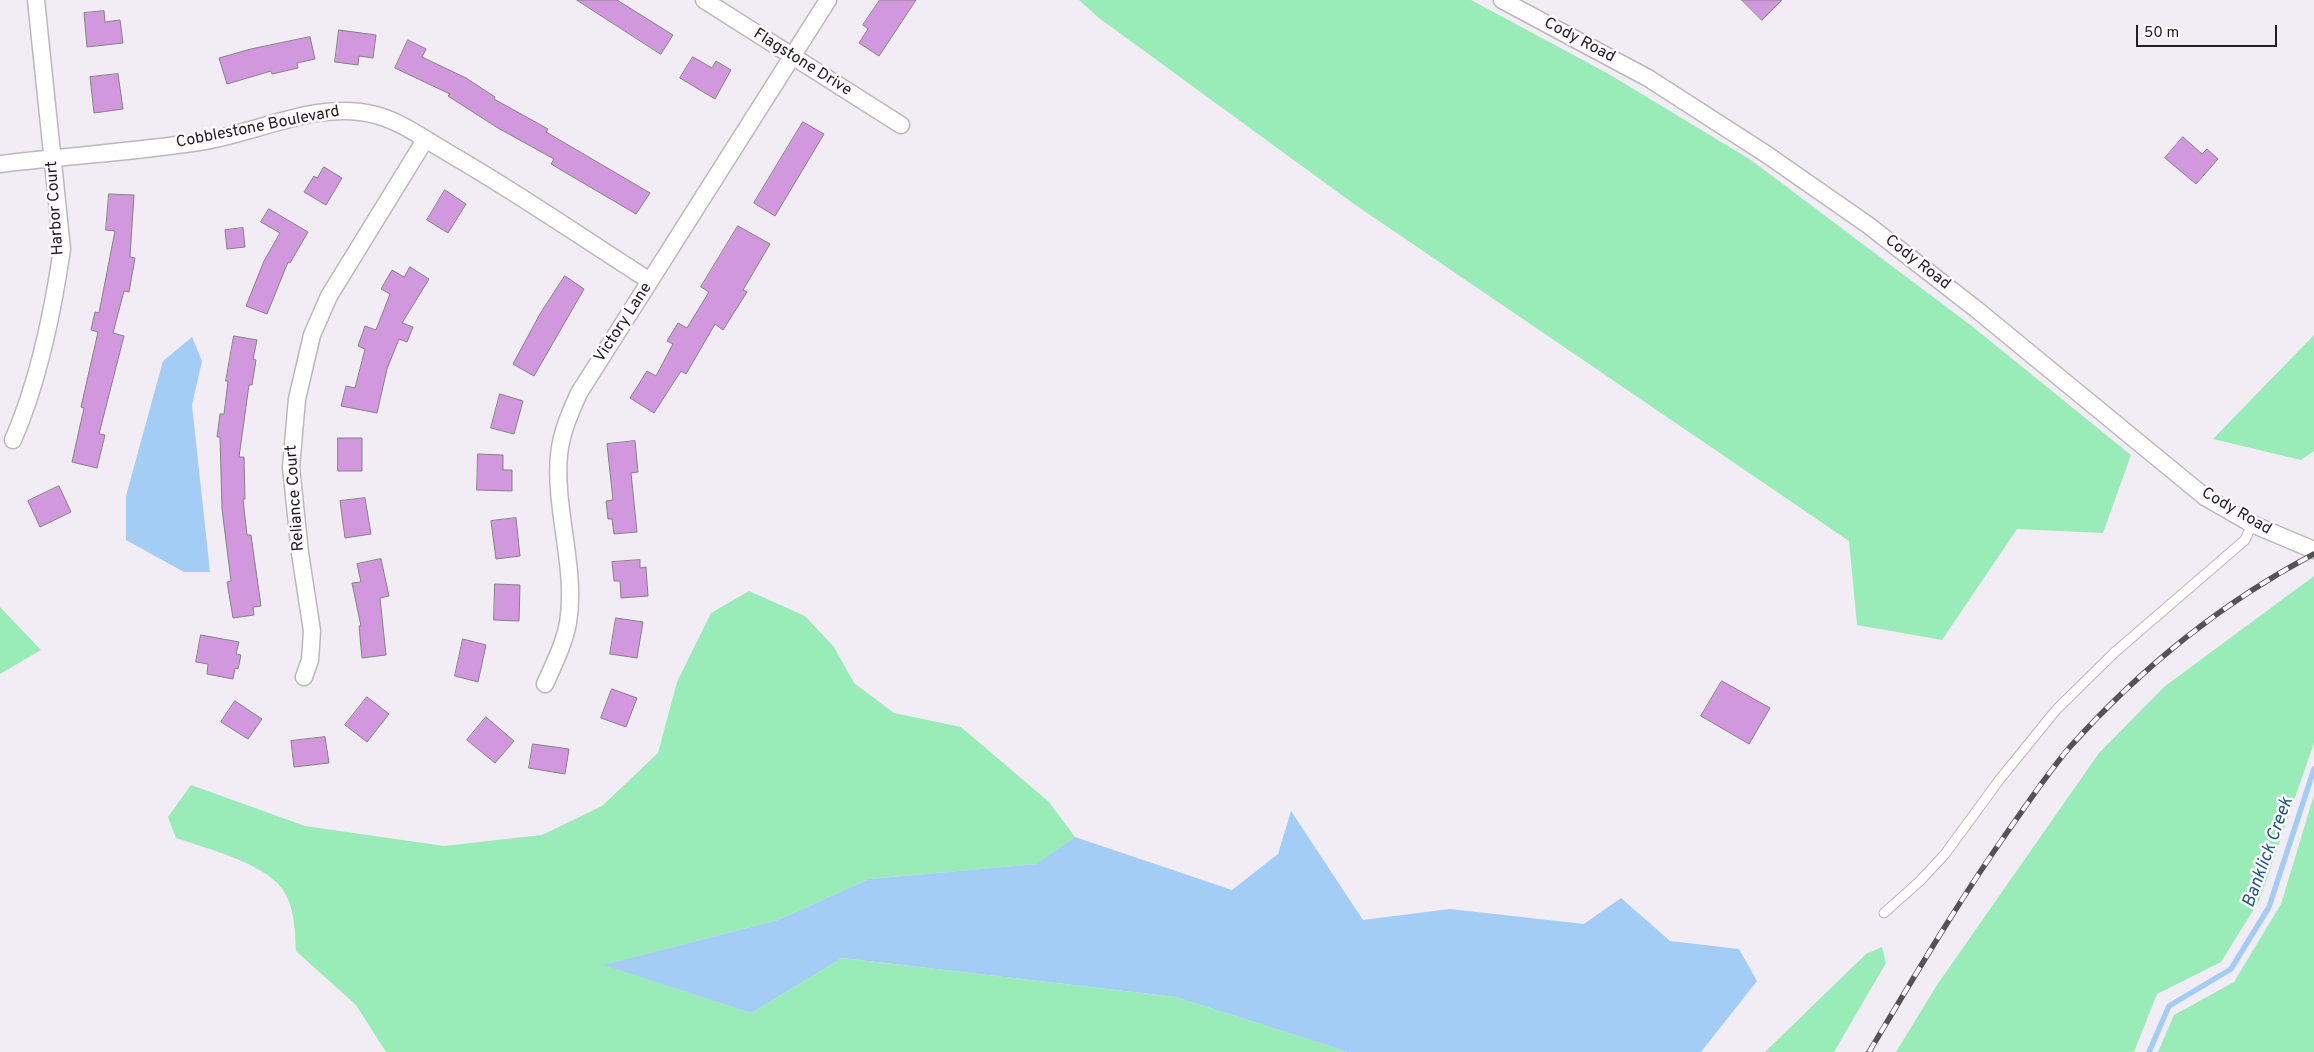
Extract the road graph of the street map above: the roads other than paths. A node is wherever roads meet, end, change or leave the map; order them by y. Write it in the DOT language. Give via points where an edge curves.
graph roads {
  1 [pos="36,0"];
  2 [pos="704,0"];
  3 [pos="828,0"];
  4 [pos="1502,0"];
  5 [pos="793,56"];
  6 [pos="901,125"];
  7 [pos="425,140"];
  8 [pos="52,158"];
  9 [pos="0,164"];
  10 [pos="650,281"];
  11 [pos="14,440"];
  12 [pos="2252,524"];
  13 [pos="2314,550"];
  14 [pos="304,676"];
  15 [pos="545,684"];
  16 [pos="1884,913"];
  1 -- 8 [label="street, Harbor Court"];
  2 -- 5 [label="street, Flagstone Drive"];
  3 -- 5 [label="street, Victory Lane"];
  4 -- 12 [label="street, Cody Road" via="1640,73 1868,225 2206,497"];
  5 -- 6 [label="street, Flagstone Drive"];
  5 -- 10 [label="street, Victory Lane"];
  7 -- 8 [label="street, Cobblestone Boulevard" via="377,115 335,110 201,142"];
  7 -- 10 [label="street, Cobblestone Boulevard"];
  7 -- 14 [label="street, Reliance Court" via="329,296 312,335 297,399 291,467 312,631 310,660"];
  8 -- 9 [label="street, Cobblestone Boulevard"];
  8 -- 11 [label="street, Harbor Court" via="62,248 27,408"];
  10 -- 15 [label="street, Victory Lane" via="579,393 566,424 559,455 560,508 569,582 568,622 558,657"];
  12 -- 13 [label="street, Cody Road"];
  12 -- 16 [label="lane" via="2245,540 2115,652 2056,710 1945,854"];
}
